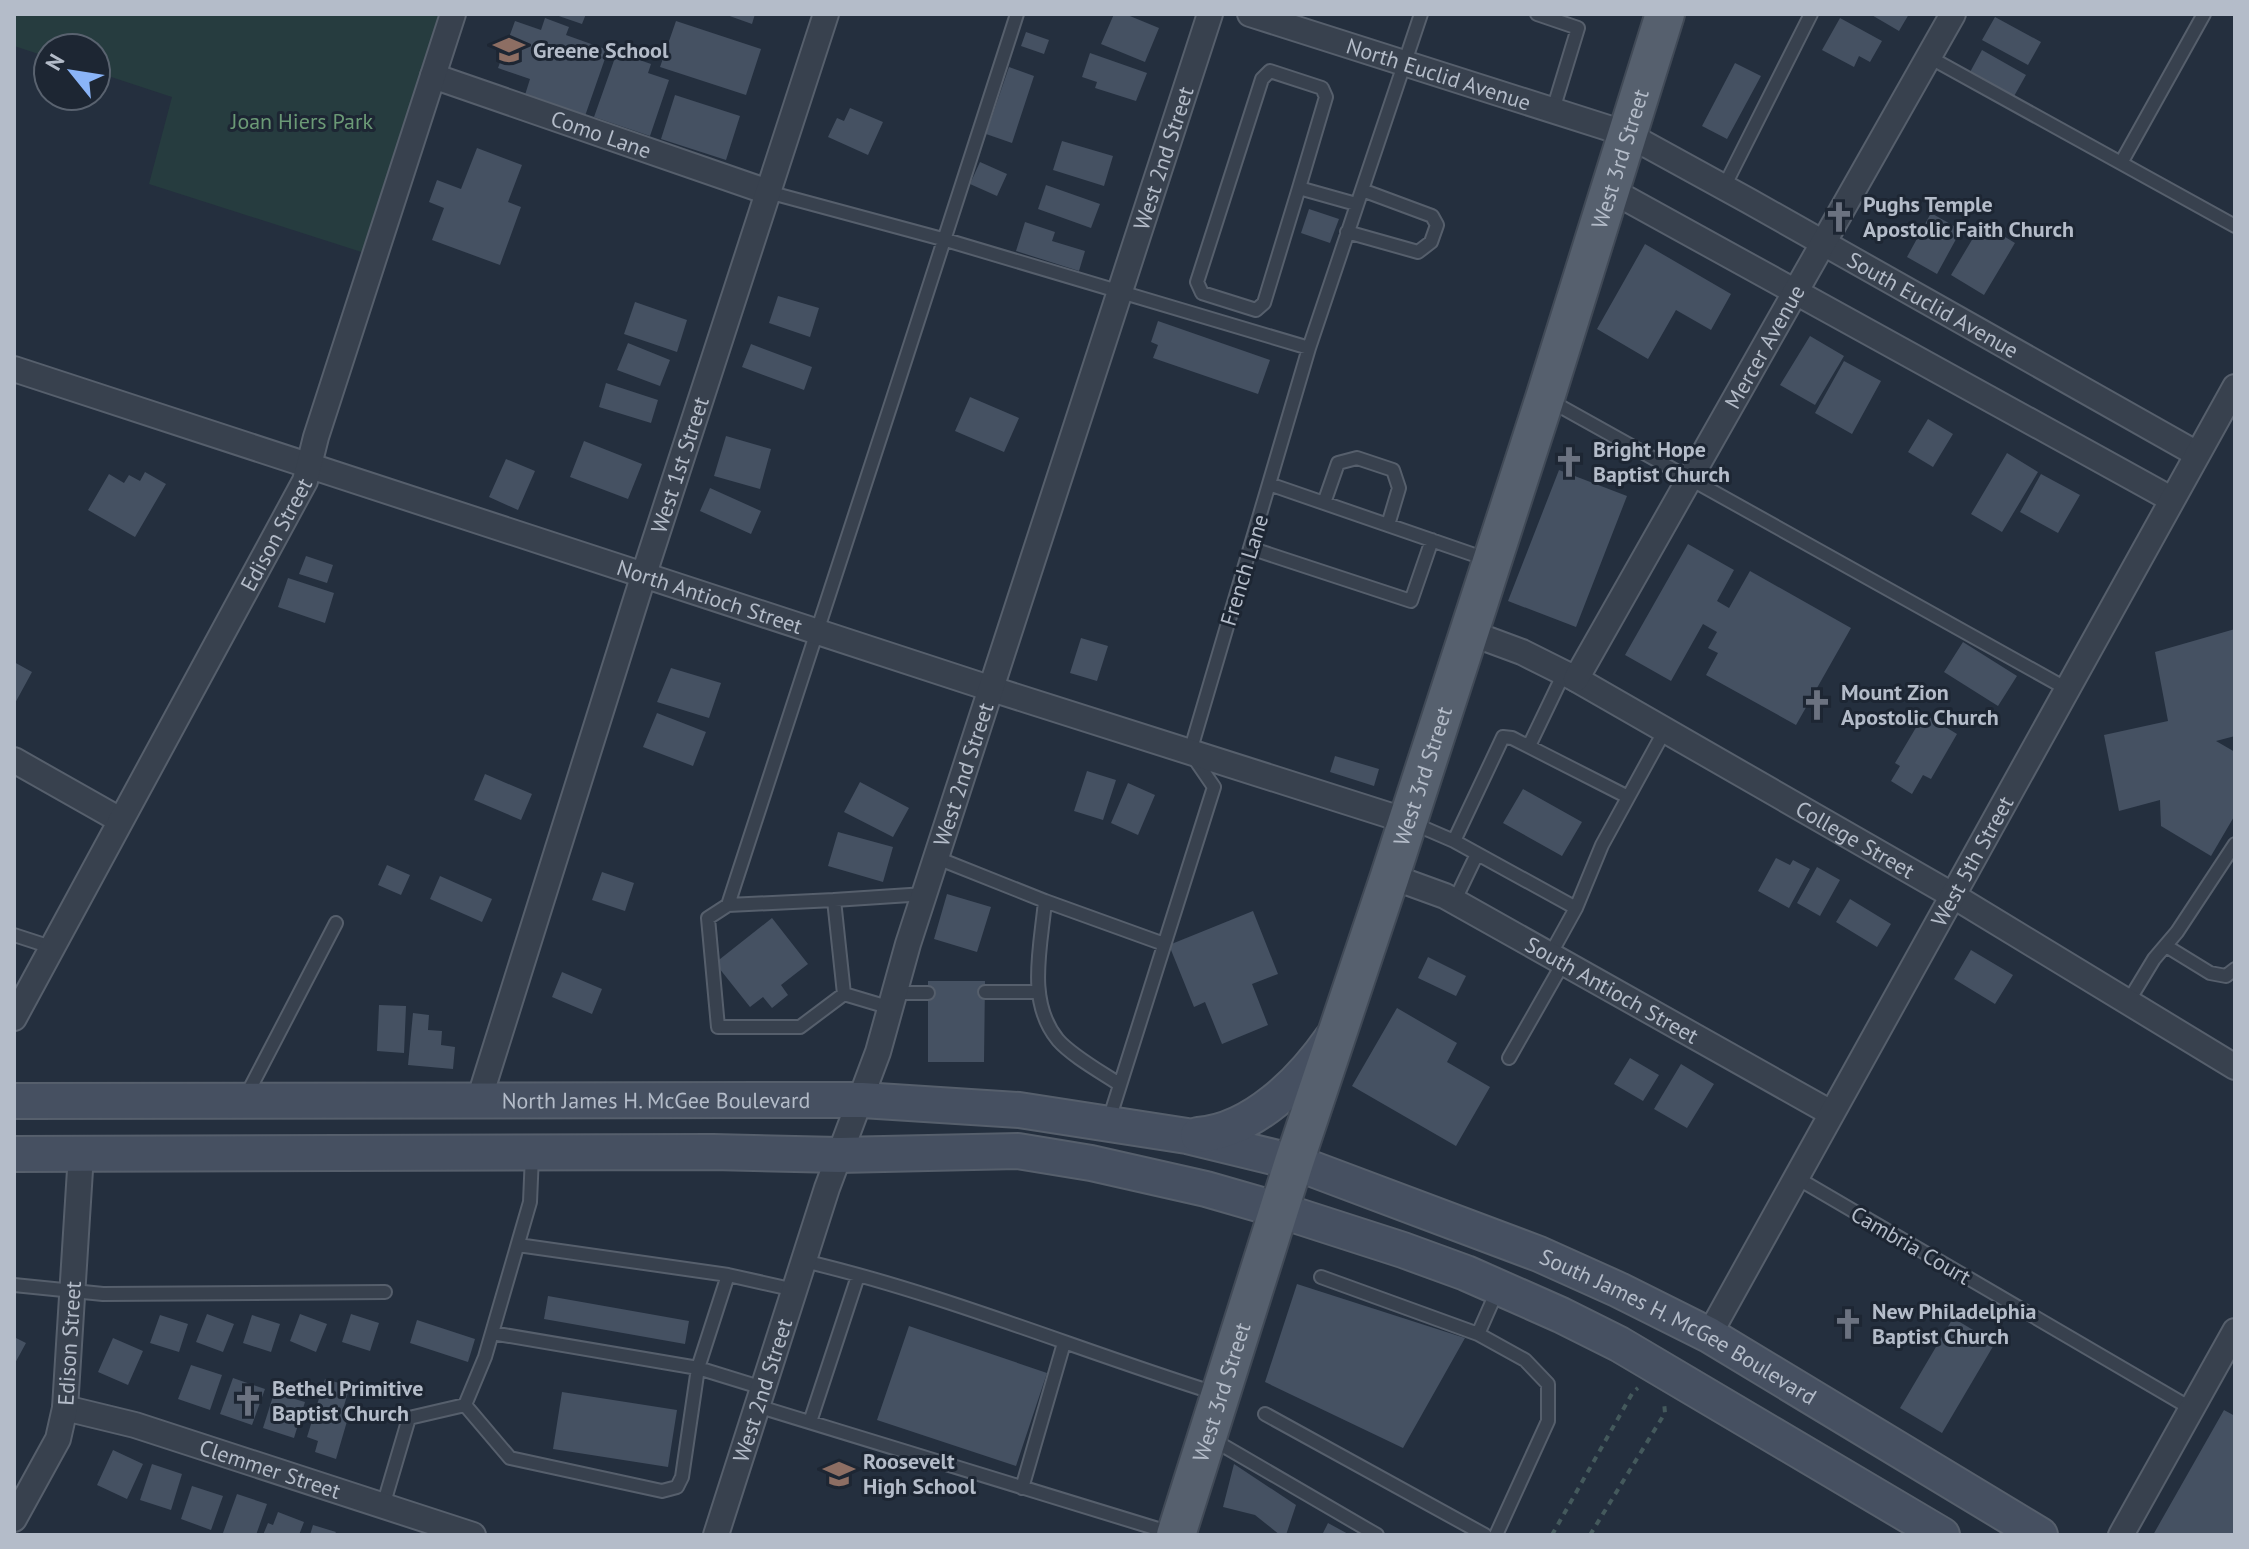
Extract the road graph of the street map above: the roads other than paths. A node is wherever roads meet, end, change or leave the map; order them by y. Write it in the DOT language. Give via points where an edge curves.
graph roads {
  1 [pos="453,14"];
  2 [pos="826,14"];
  3 [pos="1017,14"];
  4 [pos="1210,14"];
  5 [pos="1250,14"];
  6 [pos="1421,14"];
  7 [pos="1537,14"];
  8 [pos="1665,14"];
  9 [pos="1811,14"];
  10 [pos="1953,14"];
  11 [pos="2204,14"];
  12 [pos="1929,57"];
  13 [pos="1404,62"];
  14 [pos="433,76"];
  15 [pos="1553,110"];
  16 [pos="1627,134"];
  17 [pos="2121,163"];
  18 [pos="1724,187"];
  19 [pos="1299,188"];
  20 [pos="1609,189"];
  21 [pos="1362,190"];
  22 [pos="768,192"];
  23 [pos="1356,204"];
  24 [pos="2235,226"];
  25 [pos="1347,232"];
  26 [pos="946,240"];
  27 [pos="1823,242"];
  28 [pos="1121,291"];
  29 [pos="1795,292"];
  30 [pos="1309,348"];
  31 [pos="14,369"];
  32 [pos="2235,387"];
  33 [pos="1545,398"];
  34 [pos="2225,430"];
  35 [pos="2197,454"];
  36 [pos="309,466"];
  37 [pos="1689,478"];
  38 [pos="1269,484"];
  39 [pos="2171,499"];
  40 [pos="1324,503"];
  41 [pos="1388,525"];
  42 [pos="1432,540"];
  43 [pos="1250,548"];
  44 [pos="1491,561"];
  45 [pos="644,574"];
  46 [pos="816,631"];
  47 [pos="1468,632"];
  48 [pos="1570,676"];
  49 [pos="992,689"];
  50 [pos="2067,689"];
  51 [pos="1665,730"];
  52 [pos="1529,746"];
  53 [pos="1190,752"];
  54 [pos="14,760"];
  55 [pos="1628,797"];
  56 [pos="120,820"];
  57 [pos="1407,821"];
  58 [pos="1454,841"];
  59 [pos="2235,844"];
  60 [pos="1477,854"];
  61 [pos="937,858"];
  62 [pos="1390,876"];
  63 [pos="925,894"];
  64 [pos="1952,895"];
  65 [pos="834,900"];
  66 [pos="1045,901"];
  67 [pos="1454,902"];
  68 [pos="728,905"];
  69 [pos="1576,908"];
  70 [pos="336,923"];
  71 [pos="14,935"];
  72 [pos="1164,944"];
  73 [pos="2166,946"];
  74 [pos="51,947"];
  75 [pos="1556,959"];
  76 [pos="2235,969"];
  77 [pos="985,992"];
  78 [pos="1037,992"];
  79 [pos="928,993"];
  80 [pos="844,994"];
  81 [pos="893,1000"];
  82 [pos="2128,1002"];
  83 [pos="14,1018"];
  84 [pos="1339,1028"];
  85 [pos="1509,1058"];
  86 [pos="2235,1067"];
  87 [pos="1119,1084"];
  88 [pos="479,1100"];
  89 [pos="862,1100"];
  90 [pos="14,1101"];
  91 [pos="244,1101"];
  92 [pos="1831,1113"];
  93 [pos="1109,1122"];
  94 [pos="1187,1136"];
  95 [pos="532,1153"];
  96 [pos="14,1154"];
  97 [pos="81,1154"];
  98 [pos="839,1155"];
  99 [pos="1294,1162"];
  100 [pos="1797,1178"];
  101 [pos="1279,1210"];
  102 [pos="518,1245"];
  103 [pos="804,1261"];
  104 [pos="728,1275"];
  105 [pos="858,1276"];
  106 [pos="1321,1277"];
  107 [pos="14,1285"];
  108 [pos="1498,1288"];
  109 [pos="72,1290"];
  110 [pos="795,1290"];
  111 [pos="385,1292"];
  112 [pos="2235,1331"];
  113 [pos="492,1333"];
  114 [pos="1478,1334"];
  115 [pos="1709,1335"];
  116 [pos="1064,1343"];
  117 [pos="698,1368"];
  118 [pos="1222,1395"];
  119 [pos="760,1397"];
  120 [pos="465,1405"];
  121 [pos="65,1408"];
  122 [pos="2192,1409"];
  123 [pos="1265,1414"];
  124 [pos="810,1422"];
  125 [pos="1208,1437"];
  126 [pos="1022,1488"];
  127 [pos="383,1506"];
  128 [pos="14,1519"];
  129 [pos="1363,1531"];
  130 [pos="2033,1533"];
  131 [pos="473,1535"];
  132 [pos="716,1535"];
  133 [pos="1176,1535"];
  134 [pos="1186,1535"];
  135 [pos="1377,1535"];
  136 [pos="1485,1535"];
  137 [pos="1496,1535"];
  138 [pos="1942,1535"];
  139 [pos="2121,1535"];
  1 -- 14 [label="street, Edison Street"];
  2 -- 22 [label="street, West 1st Street"];
  3 -- 26 [label="lane"];
  4 -- 28 [label="street, West 2nd Street"];
  5 -- 13 [label="street, North Euclid Avenue"];
  6 -- 13 [label="lane, French Lane"];
  7 -- 15 [label="lane" via="1578,28"];
  8 -- 16 [label="main road, West 3rd Street"];
  9 -- 18 [label="lane"];
  10 -- 12 [label="street, Mercer Avenue"];
  11 -- 17 [label="lane"];
  12 -- 17 [label="lane"];
  12 -- 27 [label="street, Mercer Avenue"];
  13 -- 15 [label="street, North Euclid Avenue"];
  13 -- 21 [label="lane, French Lane"];
  14 -- 22 [label="street, Como Lane"];
  14 -- 36 [label="street, Edison Street"];
  15 -- 16 [label="street, North Euclid Avenue"];
  16 -- 18 [label="street, South Euclid Avenue"];
  16 -- 20 [label="main road, West 3rd Street"];
  17 -- 24 [label="lane"];
  18 -- 27 [label="street, South Euclid Avenue"];
  19 -- 19 [label="lane" via="1264,303 1256,310 1202,293 1197,282 1262,79 1270,71 1322,88 1326,97"];
  19 -- 23 [label="lane"];
  20 -- 29 [label="street"];
  20 -- 33 [label="main road, West 3rd Street"];
  21 -- 23 [label="lane, French Lane"];
  21 -- 25 [label="lane" via="1432,216 1437,225 1431,242 1418,252"];
  22 -- 26 [label="lane"];
  22 -- 45 [label="street, West 1st Street"];
  23 -- 25 [label="lane, French Lane"];
  25 -- 30 [label="lane, French Lane"];
  26 -- 28 [label="lane"];
  26 -- 46 [label="lane"];
  27 -- 29 [label="street, Mercer Avenue"];
  27 -- 35 [label="street, South Euclid Avenue"];
  28 -- 30 [label="lane"];
  28 -- 49 [label="street, West 2nd Street"];
  29 -- 37 [label="street, Mercer Avenue"];
  29 -- 39 [label="street"];
  30 -- 38 [label="lane, French Lane"];
  31 -- 36 [label="street, North Antioch Street"];
  32 -- 34 [label="street, West 5th Street"];
  33 -- 37 [label="lane"];
  33 -- 44 [label="main road, West 3rd Street"];
  34 -- 35 [label="street, West 5th Street"];
  35 -- 39 [label="street, West 5th Street"];
  36 -- 45 [label="street, North Antioch Street"];
  36 -- 56 [label="street, Edison Street" via="254,578"];
  37 -- 48 [label="street, Mercer Avenue"];
  37 -- 50 [label="lane"];
  38 -- 40 [label="lane"];
  38 -- 43 [label="lane, French Lane"];
  39 -- 50 [label="street, West 5th Street"];
  40 -- 41 [label="lane"];
  40 -- 41 [label="lane" via="1338,463 1357,458 1393,470 1399,488"];
  41 -- 42 [label="lane"];
  42 -- 43 [label="lane" via="1411,601"];
  42 -- 44 [label="lane"];
  43 -- 53 [label="lane, French Lane"];
  44 -- 47 [label="main road, West 3rd Street"];
  45 -- 46 [label="street, North Antioch Street"];
  45 -- 88 [label="street, West 1st Street"];
  46 -- 49 [label="street, North Antioch Street"];
  46 -- 68 [label="lane"];
  47 -- 48 [label="street, College Street"];
  47 -- 57 [label="main road, West 3rd Street"];
  48 -- 51 [label="street, College Street"];
  48 -- 52 [label="lane"];
  49 -- 53 [label="street, North Antioch Street"];
  49 -- 61 [label="street, West 2nd Street"];
  50 -- 64 [label="street, West 5th Street"];
  51 -- 55 [label="lane"];
  51 -- 64 [label="street, College Street"];
  52 -- 55 [label="lane"];
  52 -- 58 [label="lane" via="1503,737"];
  53 -- 57 [label="street, North Antioch Street"];
  53 -- 72 [label="lane" via="1214,787"];
  54 -- 56 [label="street"];
  55 -- 69 [label="lane"];
  56 -- 74 [label="street, Edison Street"];
  57 -- 58 [label="lane"];
  57 -- 62 [label="main road, West 3rd Street"];
  58 -- 60 [label="lane"];
  59 -- 73 [label="lane"];
  60 -- 67 [label="lane"];
  60 -- 69 [label="lane"];
  61 -- 63 [label="street, West 2nd Street"];
  61 -- 66 [label="lane"];
  62 -- 67 [label="street, South Antioch Street"];
  62 -- 84 [label="main road, West 3rd Street"];
  63 -- 65 [label="lane"];
  63 -- 81 [label="street, West 2nd Street"];
  64 -- 82 [label="street, College Street"];
  64 -- 92 [label="street, West 5th Street"];
  65 -- 68 [label="lane"];
  65 -- 80 [label="lane"];
  66 -- 72 [label="lane"];
  66 -- 78 [label="lane"];
  67 -- 75 [label="street, South Antioch Street"];
  68 -- 80 [label="lane" via="708,918 718,1027 800,1027"];
  69 -- 75 [label="lane"];
  70 -- 91 [label="lane"];
  71 -- 74 [label="lane"];
  72 -- 87 [label="lane"];
  73 -- 76 [label="lane" via="2210,973 2226,976"];
  73 -- 82 [label="lane"];
  74 -- 83 [label="street, Edison Street"];
  75 -- 85 [label="lane"];
  75 -- 92 [label="street, South Antioch Street"];
  77 -- 78 [label="lane"];
  78 -- 87 [label="lane" via="1043,1018 1060,1042"];
  79 -- 81 [label="lane"];
  80 -- 81 [label="lane"];
  81 -- 89 [label="street, West 2nd Street"];
  82 -- 86 [label="street, College Street"];
  84 -- 94 [label="main road" via="1289,1088 1248,1120 1208,1135"];
  84 -- 99 [label="main road, West 3rd Street"];
  87 -- 93 [label="lane"];
  88 -- 89 [label="main road, North James H. McGee Boulevard"];
  88 -- 91 [label="main road, North James H. McGee Boulevard"];
  89 -- 93 [label="main road, North James H. McGee Boulevard"];
  89 -- 98 [label="street, West 2nd Street"];
  90 -- 91 [label="main road, North James H. McGee Boulevard"];
  92 -- 100 [label="street, West 5th Street"];
  93 -- 94 [label="main road, North James H. McGee Boulevard"];
  94 -- 99 [label="main road, North James H. McGee Boulevard"];
  95 -- 97 [label="main road"];
  95 -- 98 [label="main road"];
  95 -- 102 [label="lane" via="530,1202"];
  96 -- 97 [label="main road"];
  97 -- 109 [label="street, Edison Street"];
  98 -- 101 [label="main road" via="1018,1151 1114,1168"];
  98 -- 103 [label="street, West 2nd Street"];
  99 -- 101 [label="main road, West 3rd Street"];
  99 -- 115 [label="main road, South James H. McGee Boulevard" via="1539,1254"];
  100 -- 115 [label="street, West 5th Street"];
  100 -- 122 [label="lane, Cambria Court"];
  101 -- 108 [label="main road, South James H. McGee Boulevard"];
  101 -- 118 [label="main road, West 3rd Street"];
  102 -- 104 [label="lane"];
  102 -- 113 [label="lane"];
  103 -- 105 [label="lane"];
  103 -- 110 [label="street, West 2nd Street"];
  104 -- 110 [label="lane"];
  104 -- 117 [label="lane"];
  105 -- 116 [label="lane"];
  105 -- 124 [label="lane"];
  106 -- 114 [label="lane"];
  107 -- 109 [label="lane"];
  108 -- 114 [label="lane"];
  108 -- 138 [label="main road, South James H. McGee Boulevard" via="1662,1369"];
  109 -- 111 [label="lane"];
  109 -- 121 [label="street, Edison Street"];
  110 -- 119 [label="street, West 2nd Street"];
  112 -- 122 [label="street"];
  113 -- 117 [label="lane"];
  113 -- 120 [label="lane"];
  114 -- 137 [label="lane" via="1525,1360 1548,1384 1548,1421"];
  115 -- 130 [label="main road, South James H. McGee Boulevard"];
  116 -- 118 [label="lane"];
  116 -- 126 [label="lane"];
  117 -- 119 [label="lane"];
  117 -- 120 [label="lane" via="682,1477 677,1487 662,1491 510,1458"];
  118 -- 125 [label="main road, West 3rd Street"];
  119 -- 124 [label="lane"];
  119 -- 132 [label="street, West 2nd Street"];
  120 -- 127 [label="lane" via="409,1418"];
  121 -- 127 [label="street, Clemmer Street" via="135,1425"];
  121 -- 128 [label="street, Edison Street" via="58,1439"];
  122 -- 139 [label="street"];
  123 -- 136 [label="lane"];
  124 -- 126 [label="lane"];
  125 -- 129 [label="lane"];
  125 -- 133 [label="main road, West 3rd Street"];
  126 -- 133 [label="lane"];
  127 -- 131 [label="street, Clemmer Street" via="416,1521"];
  129 -- 135 [label="lane"];
  133 -- 134 [label="lane"];
}
